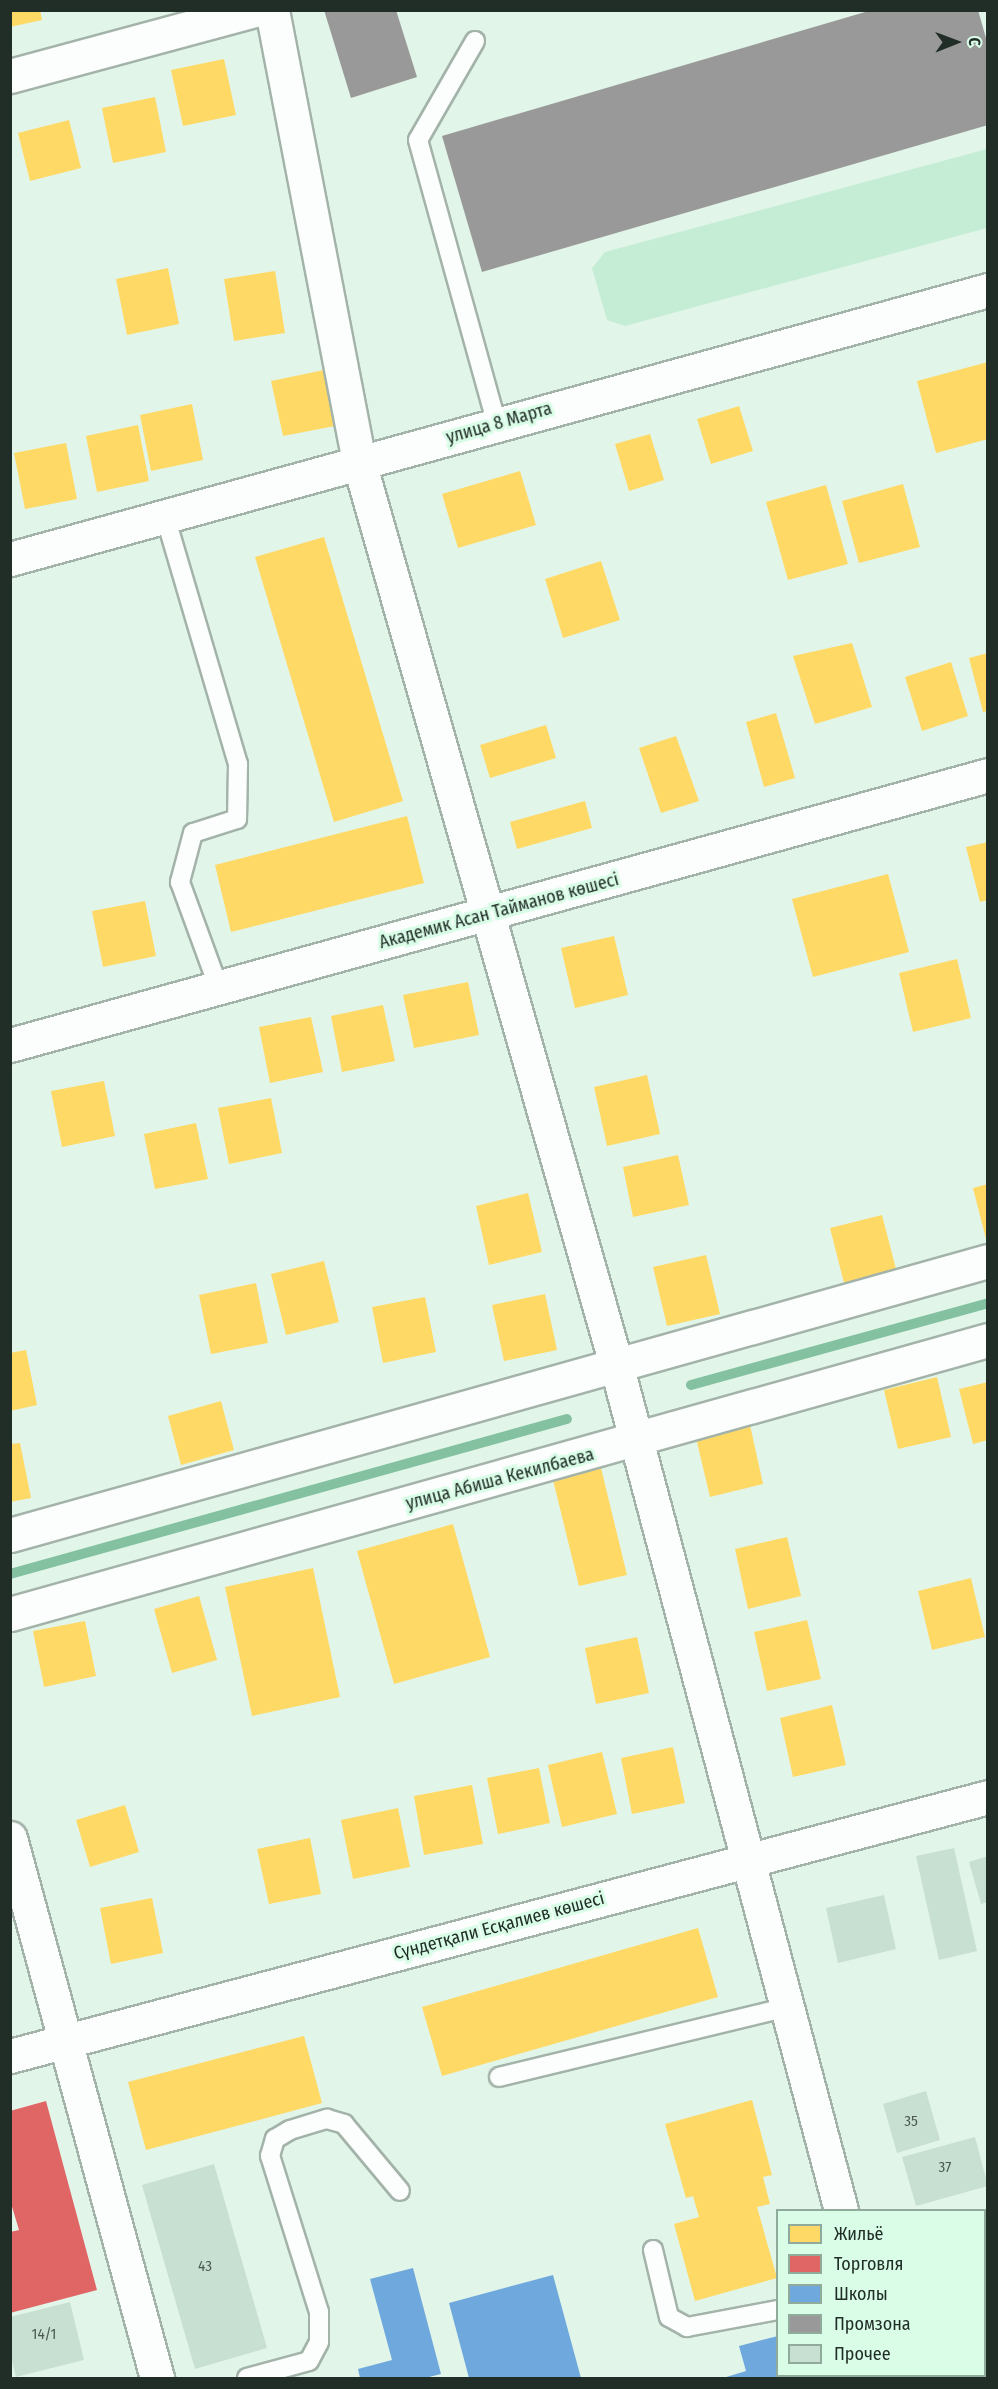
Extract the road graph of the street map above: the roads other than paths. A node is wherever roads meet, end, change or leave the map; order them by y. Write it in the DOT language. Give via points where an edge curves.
graph roads {
  1 [pos="255,10"];
  2 [pos="272,10"];
  3 [pos="474,41"];
  4 [pos="10,76"];
  5 [pos="987,290"];
  6 [pos="497,424"];
  7 [pos="359,462"];
  8 [pos="165,516"];
  9 [pos="10,559"];
  10 [pos="987,775"];
  11 [pos="490,915"];
  12 [pos="218,986"];
  13 [pos="10,1046"];
  14 [pos="987,1261"];
  15 [pos="987,1340"];
  16 [pos="616,1364"];
  17 [pos="637,1441"];
  18 [pos="10,1535"];
  19 [pos="10,1614"];
  20 [pos="987,1797"];
  21 [pos="10,1838"];
  22 [pos="749,1859"];
  23 [pos="788,2007"];
  24 [pos="66,2041"];
  25 [pos="10,2056"];
  26 [pos="499,2077"];
  27 [pos="400,2191"];
  28 [pos="841,2209"];
  29 [pos="653,2250"];
  30 [pos="776,2310"];
  31 [pos="157,2379"];
  32 [pos="247,2379"];
  1 -- 4 [label="street"];
  2 -- 7 [label="street"];
  3 -- 6 [label="lane" via="418,140"];
  5 -- 6 [label="street, улица 8 Марта"];
  6 -- 7 [label="street, улица 8 Марта"];
  7 -- 8 [label="street, улица 8 Марта"];
  7 -- 11 [label="street"];
  8 -- 9 [label="street, улица 8 Марта"];
  8 -- 12 [label="lane" via="238,764 237,819 193,833 180,882"];
  10 -- 11 [label="street, Академик Асан Тайманов көшесі"];
  11 -- 12 [label="street, Академик Асан Тайманов көшесі"];
  11 -- 16 [label="street"];
  12 -- 13 [label="street, Академик Асан Тайманов көшесі"];
  14 -- 16 [label="street"];
  15 -- 17 [label="street, улица Абиша Кекилбаева"];
  16 -- 17 [label="street"];
  16 -- 18 [label="street"];
  17 -- 19 [label="street, улица Абиша Кекилбаева"];
  17 -- 22 [label="street"];
  20 -- 22 [label="street, Сүндетқали Есқалиев көшесі"];
  21 -- 24 [label="street"];
  22 -- 23 [label="street"];
  22 -- 24 [label="street, Сүндетқали Есқалиев көшесі"];
  23 -- 26 [label="lane"];
  23 -- 28 [label="street"];
  24 -- 25 [label="street, Сүндетқали Есқалиев көшесі"];
  24 -- 31 [label="street"];
  27 -- 32 [label="lane" via="344,2124 327,2119 274,2139 270,2156 319,2312 319,2342 309,2361"];
  29 -- 30 [label="lane" via="669,2317 687,2327"];
}
